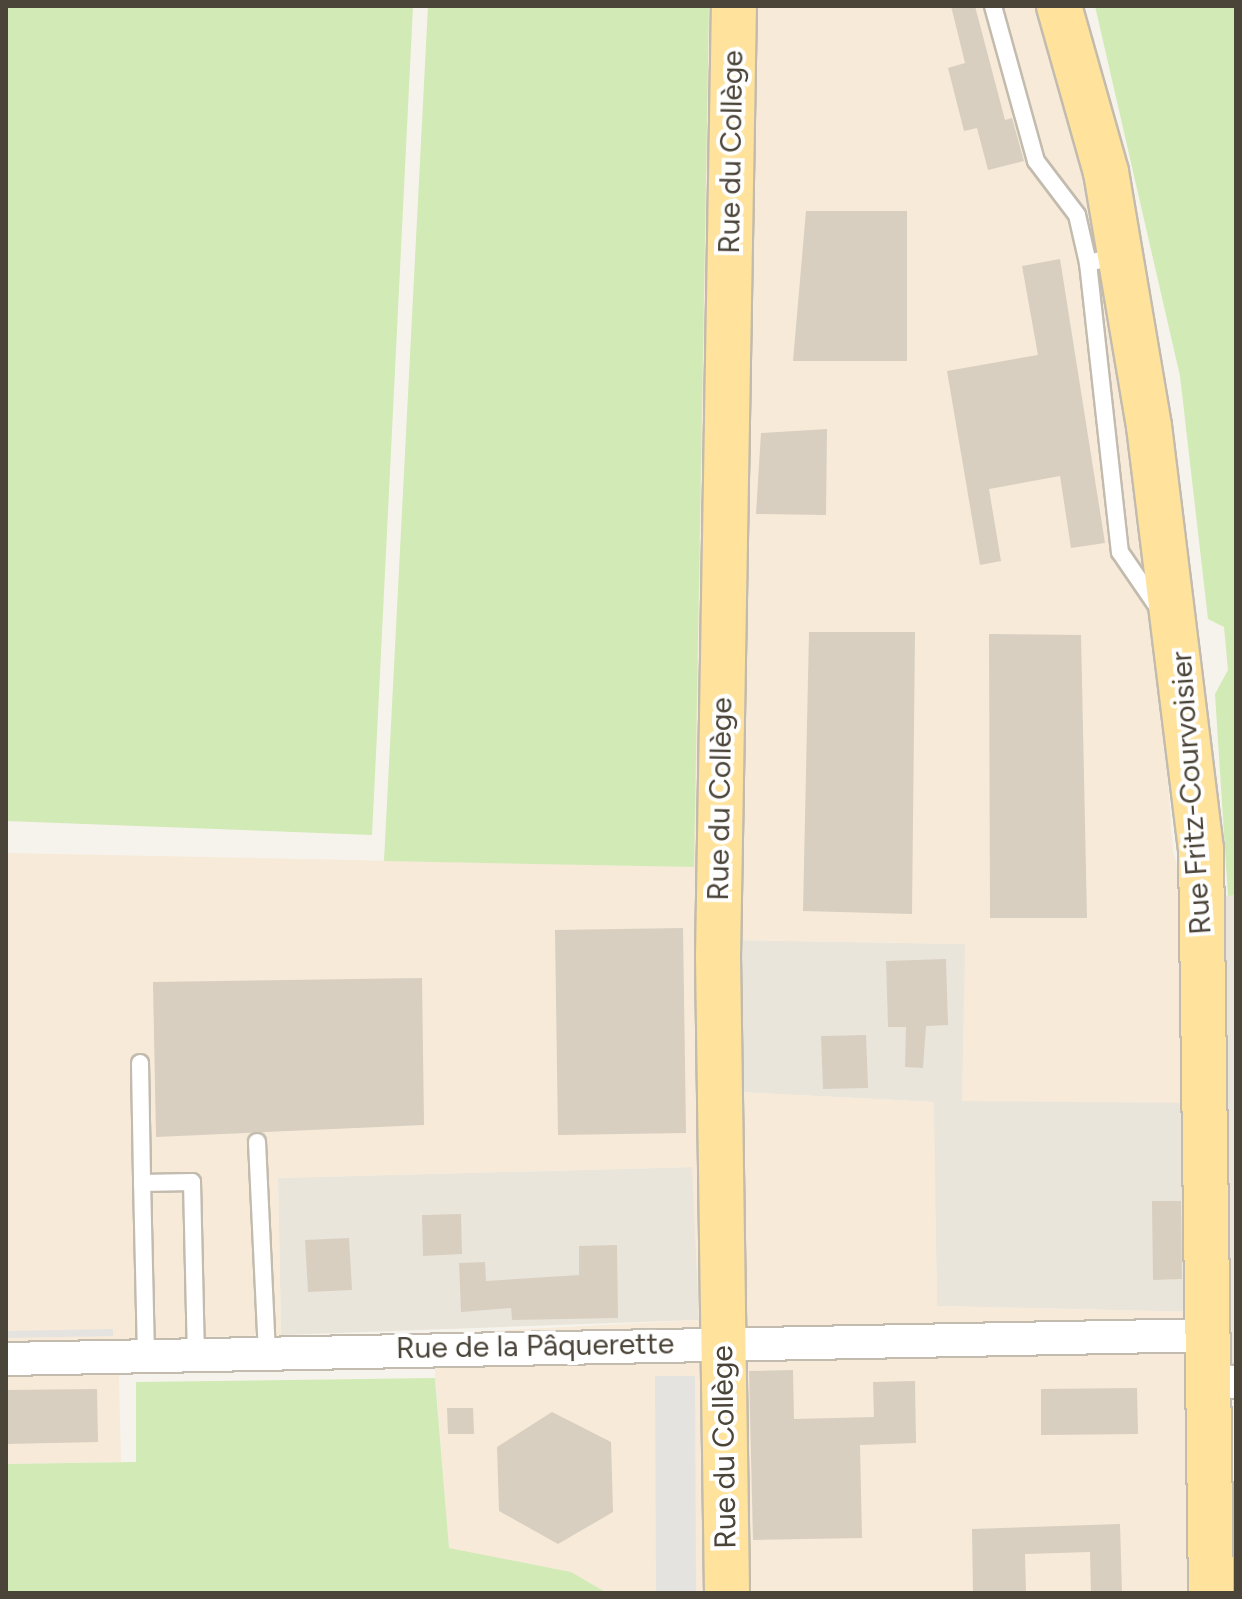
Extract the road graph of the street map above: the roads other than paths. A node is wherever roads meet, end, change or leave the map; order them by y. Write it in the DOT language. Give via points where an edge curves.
graph roads {
  1 [pos="734,6"];
  2 [pos="993,6"];
  3 [pos="1059,6"];
  4 [pos="1103,260"];
  5 [pos="140,1063"];
  6 [pos="257,1142"];
  7 [pos="142,1183"];
  8 [pos="1207,1335"];
  9 [pos="722,1342"];
  10 [pos="267,1352"];
  11 [pos="196,1355"];
  12 [pos="146,1356"];
  13 [pos="6,1359"];
  14 [pos="1222,1382"];
  15 [pos="1204,1588"];
  16 [pos="727,1593"];
  1 -- 9 [label="main road, Rue du Collège" via="718,957"];
  2 -- 4 [label="lane" via="1036,161"];
  3 -- 4 [label="main road, Rue Fritz-Courvoisier" via="1106,172"];
  4 -- 8 [label="main road, Rue Fritz-Courvoisier" via="1179,636 1201,849"];
  5 -- 7 [label="lane"];
  6 -- 10 [label="lane"];
  7 -- 11 [label="lane" via="192,1182"];
  7 -- 12 [label="lane"];
  8 -- 9 [label="street, Rue de la Pâquerette"];
  8 -- 14 [label="main road, Rue Fritz-Courvoisier"];
  9 -- 10 [label="street, Rue de la Pâquerette"];
  9 -- 16 [label="main road, Rue du Collège"];
  10 -- 11 [label="street, Rue de la Pâquerette"];
  11 -- 12 [label="street, Rue de la Pâquerette"];
  12 -- 13 [label="street, Rue de la Pâquerette"];
  14 -- 15 [label="main road, Rue Fritz-Courvoisier"];
}
